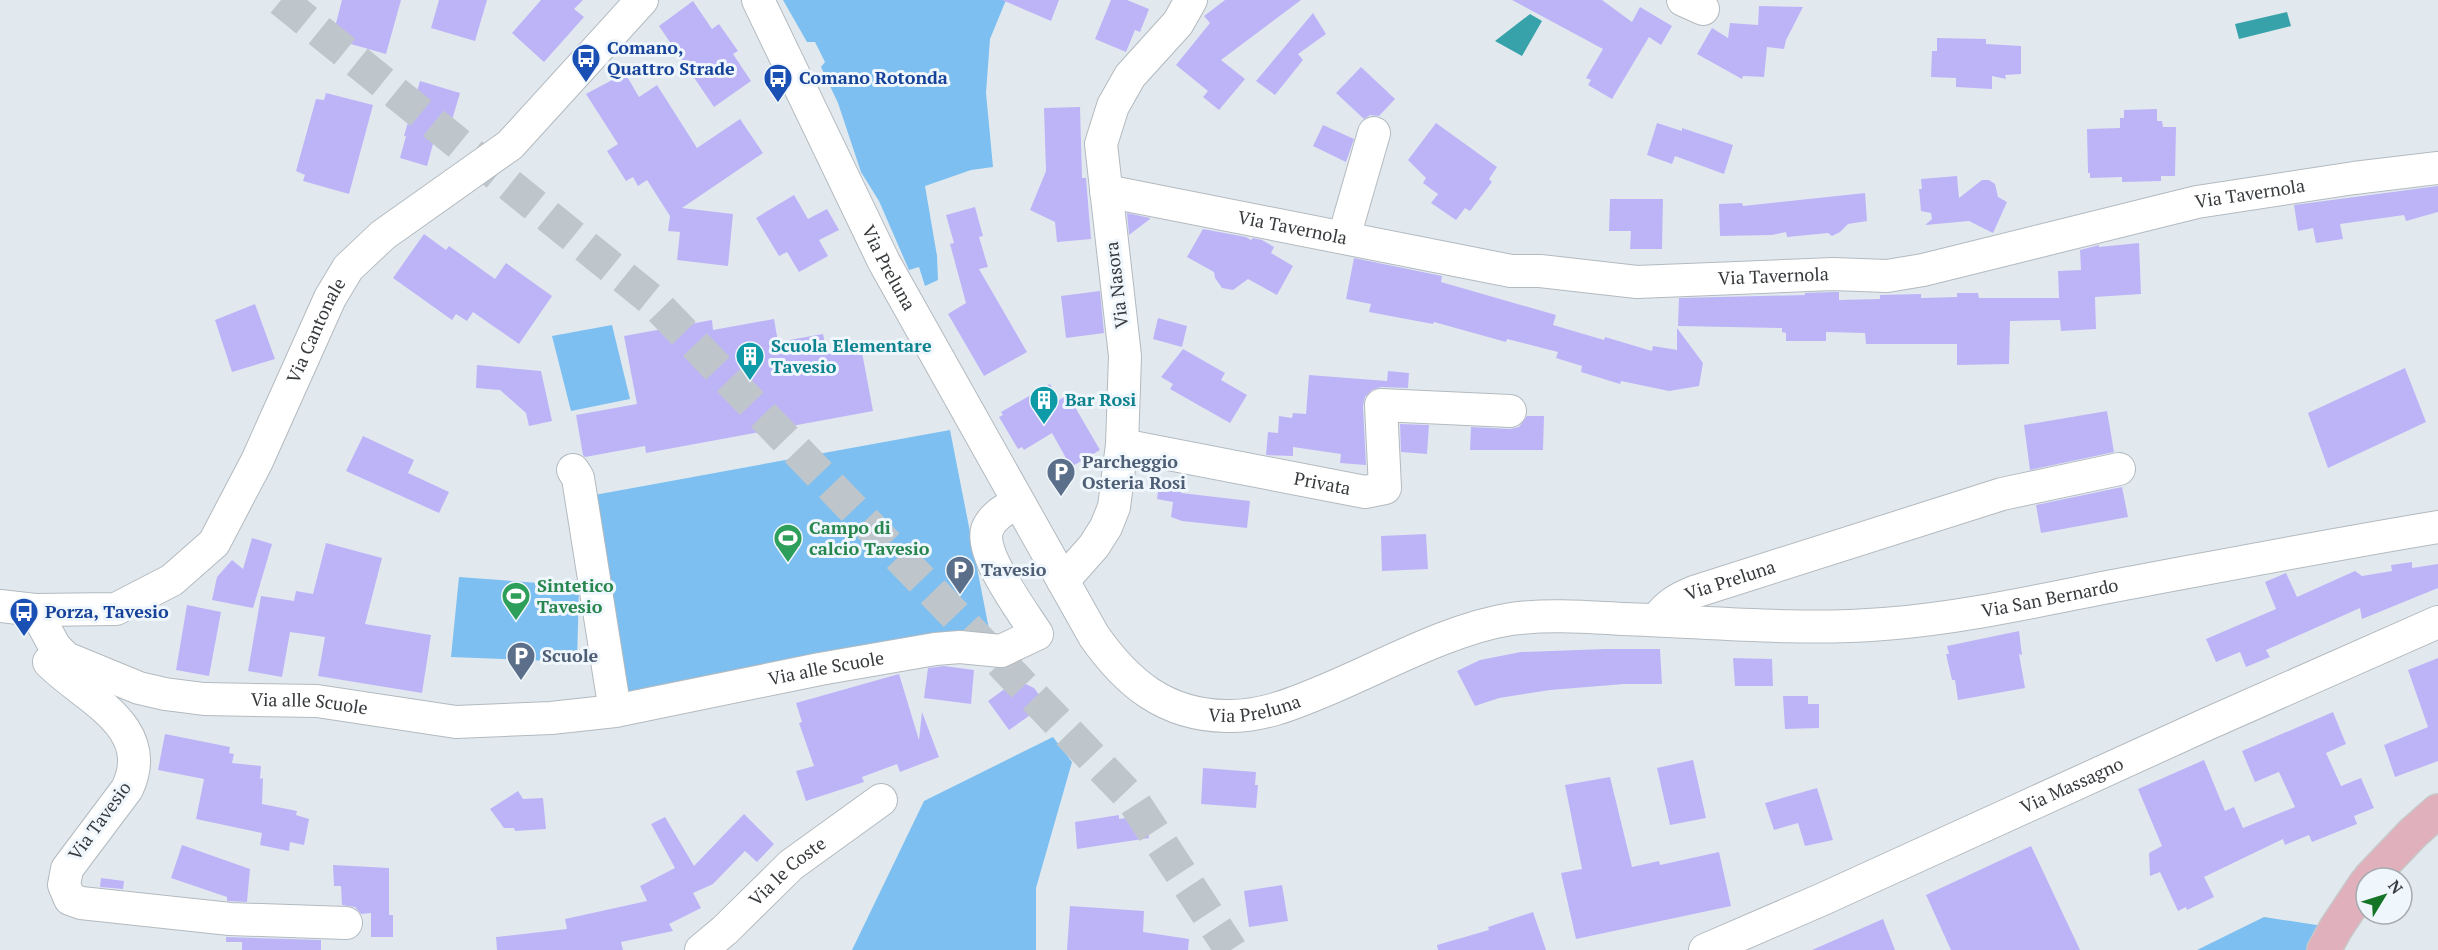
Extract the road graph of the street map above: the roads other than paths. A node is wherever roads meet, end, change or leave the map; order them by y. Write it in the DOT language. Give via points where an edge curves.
graph roads {
  1 [pos="642,0"];
  2 [pos="758,0"];
  3 [pos="1191,0"];
  4 [pos="1374,133"];
  5 [pos="2438,168"];
  6 [pos="1106,191"];
  7 [pos="1344,237"];
  8 [pos="1510,411"];
  9 [pos="1122,445"];
  10 [pos="2119,469"];
  11 [pos="573,470"];
  12 [pos="1018,502"];
  13 [pos="2438,527"];
  14 [pos="1063,581"];
  15 [pos="0,606"];
  16 [pos="35,610"];
  17 [pos="1656,620"];
  18 [pos="2438,622"];
  19 [pos="615,711"];
  20 [pos="881,800"];
  21 [pos="2438,811"];
  22 [pos="2381,866"];
  23 [pos="2354,902"];
  24 [pos="346,923"];
  25 [pos="701,950"];
  26 [pos="1705,950"];
  27 [pos="2324,950"];
  1 -- 16 [label="street, Via Cantonale" via="510,145 383,235 348,268 330,298 257,460 214,543 172,580 116,609"];
  2 -- 12 [label="street, Via Preluna" via="884,262"];
  3 -- 6 [label="street, Via Nasora" via="1178,23 1130,76 1113,106 1101,144"];
  4 -- 7 [label="street"];
  5 -- 7 [label="street, Via Tavernola" via="2198,202 1887,276 1833,274 1637,282 1511,271"];
  6 -- 7 [label="street, Via Tavernola"];
  6 -- 9 [label="street, Via Nasora" via="1125,356"];
  8 -- 9 [label="street, Privata" via="1381,405 1385,488 1365,492"];
  9 -- 14 [label="street, Via Nasora" via="1114,507 1106,527"];
  10 -- 17 [label="street, Via Preluna" via="2002,494 1694,592 1676,600"];
  11 -- 19 [label="street" via="578,478"];
  12 -- 14 [label="street, Via Preluna"];
  12 -- 19 [label="street, Via alle Scuole" via="992,521 986,540 995,564 1037,634 1001,651 935,649"];
  13 -- 17 [label="street, Via San Bernardo" via="1924,620 1806,627"];
  14 -- 17 [label="street, Via Preluna" via="1094,636 1124,674 1163,700 1212,716 1268,712 1451,637 1508,620 1539,616"];
  15 -- 16 [label="street, Via Cantonale"];
  16 -- 19 [label="street, Via alle Scuole" via="66,658 139,688 165,694 204,699 317,701 456,722"];
  16 -- 24 [label="street, Via Tavesio" via="39,640 47,660 120,722 134,758 127,789 70,861 64,885 70,899 230,919"];
  18 -- 26 [label="street, Via Massagno"];
  20 -- 25 [label="street, Via le Coste" via="791,865"];
  21 -- 22 [label="main road"];
  23 -- 27 [label="main road"];
}
